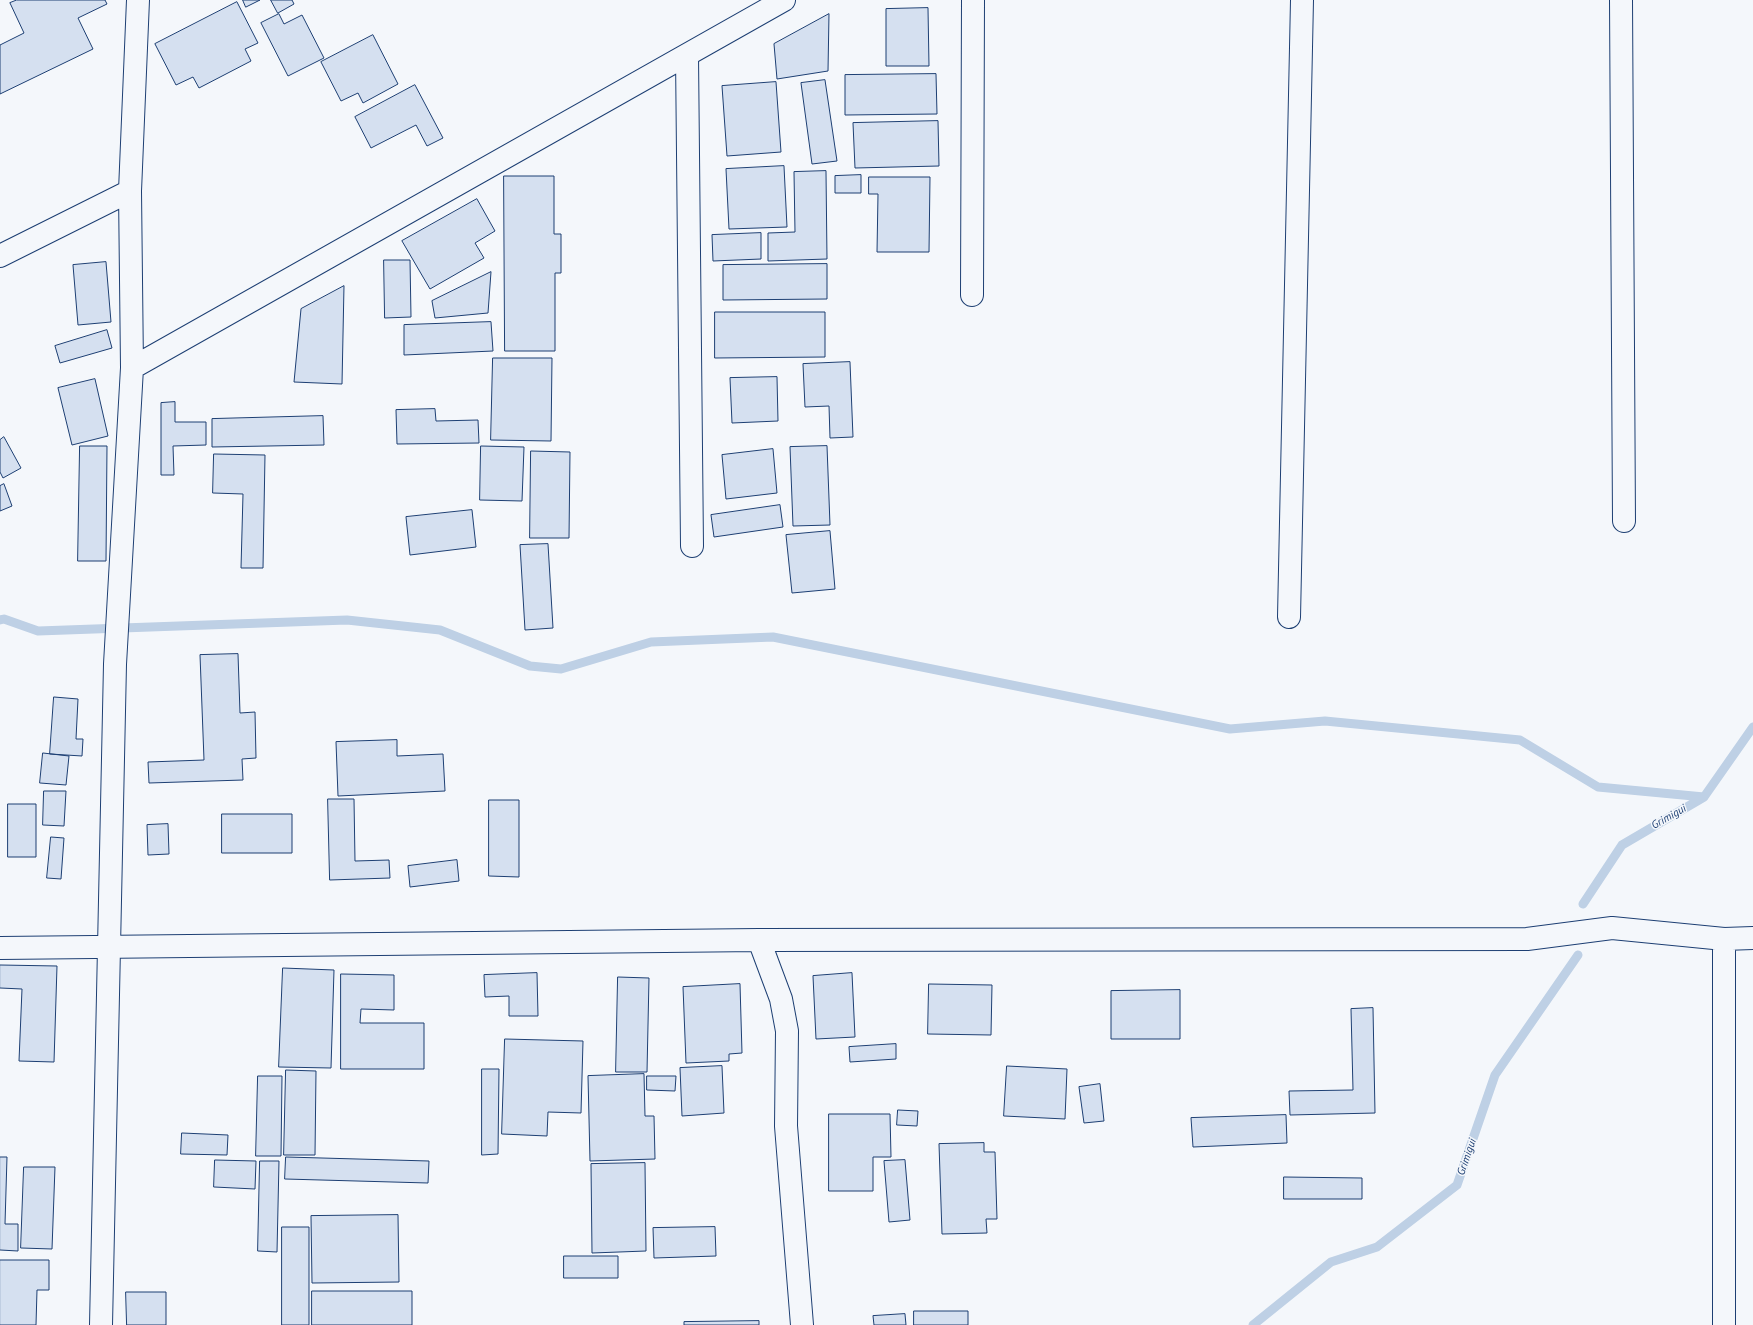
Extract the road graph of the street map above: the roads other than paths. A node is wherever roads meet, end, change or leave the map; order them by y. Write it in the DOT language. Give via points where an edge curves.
graph roads {
  1 [pos="138,0"];
  2 [pos="784,0"];
  3 [pos="973,0"];
  4 [pos="1302,0"];
  5 [pos="1621,0"];
  6 [pos="687,56"];
  7 [pos="130,191"];
  8 [pos="0,256"];
  9 [pos="972,295"];
  10 [pos="132,368"];
  11 [pos="1624,521"];
  12 [pos="692,546"];
  13 [pos="1289,617"];
  14 [pos="1753,938"];
  15 [pos="1724,939"];
  16 [pos="759,940"];
  17 [pos="110,947"];
  18 [pos="0,948"];
  19 [pos="101,1325"];
  20 [pos="802,1325"];
  21 [pos="1724,1325"];
  1 -- 7 [label="street"];
  2 -- 6 [label="street"];
  3 -- 9 [label="street"];
  4 -- 13 [label="street"];
  5 -- 11 [label="street"];
  6 -- 10 [label="street"];
  6 -- 12 [label="street"];
  7 -- 8 [label="street"];
  7 -- 10 [label="street"];
  10 -- 17 [label="street" via="115,664"];
  14 -- 15 [label="street"];
  15 -- 16 [label="street" via="1612,928 1527,939"];
  15 -- 21 [label="street"];
  16 -- 17 [label="street"];
  16 -- 20 [label="street" via="781,999 787,1031 786,1126"];
  17 -- 18 [label="street"];
  17 -- 19 [label="street"];
}
